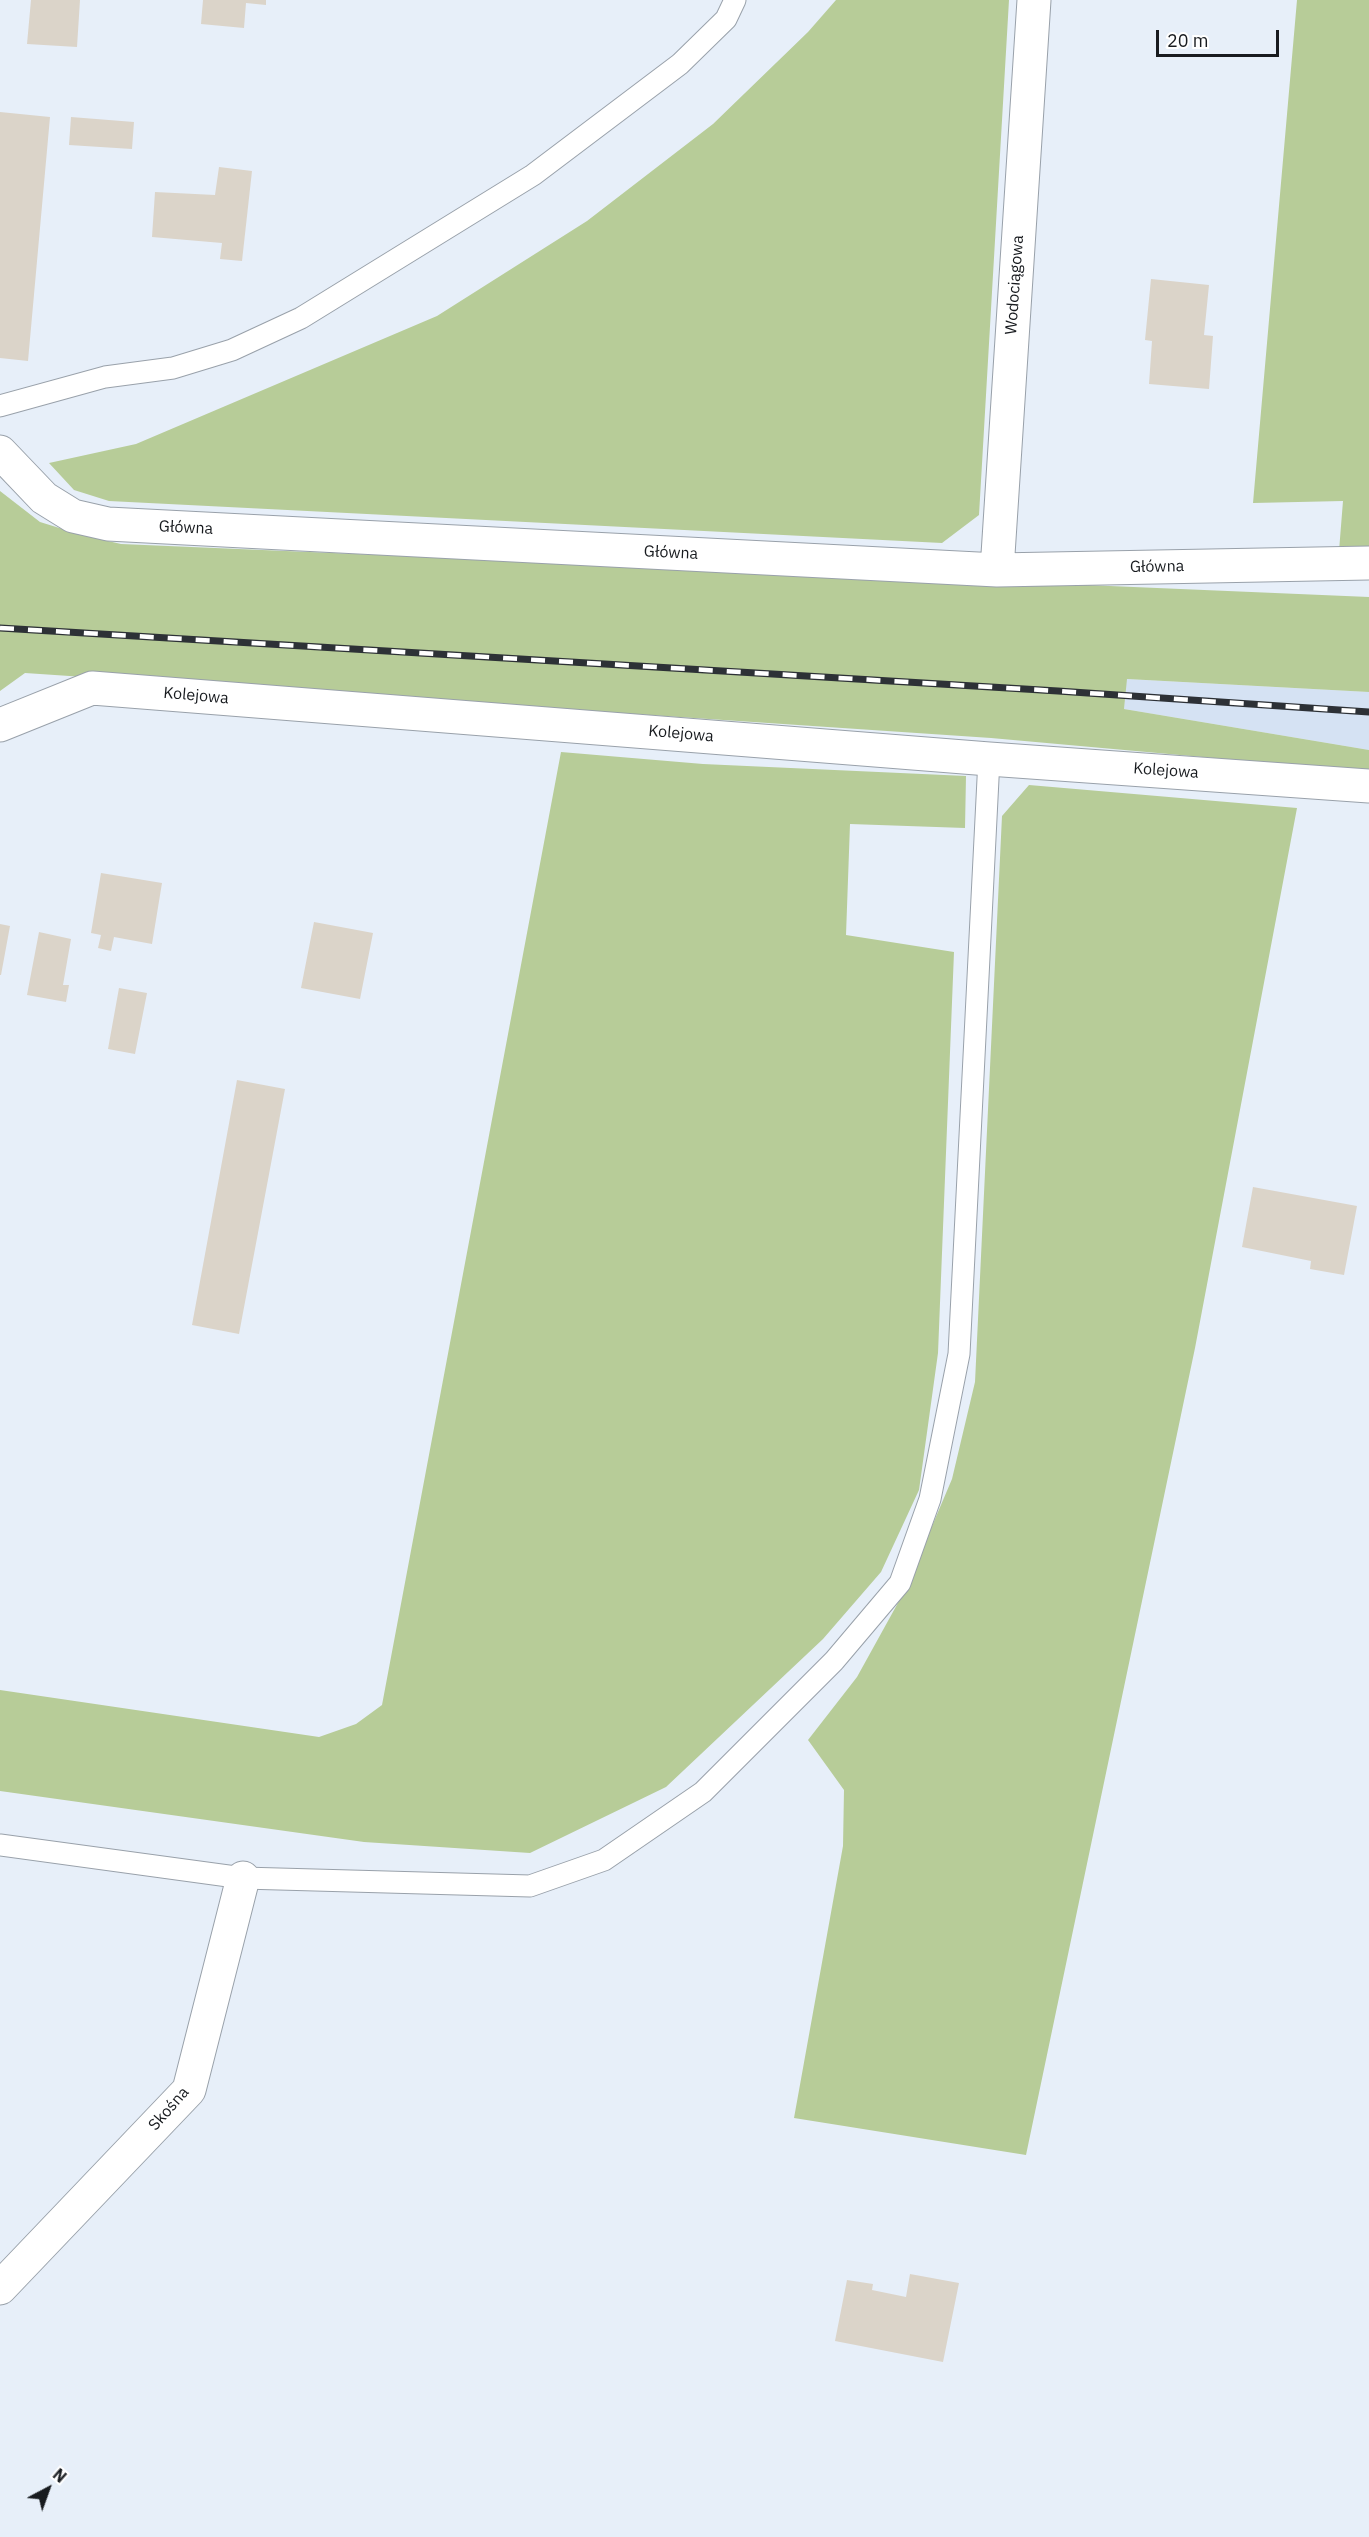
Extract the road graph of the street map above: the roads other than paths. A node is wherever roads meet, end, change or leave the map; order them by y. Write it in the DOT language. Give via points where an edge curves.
graph roads {
  1 [pos="735,0"];
  2 [pos="1034,0"];
  3 [pos="0,406"];
  4 [pos="0,452"];
  5 [pos="1369,563"];
  6 [pos="997,570"];
  7 [pos="0,725"];
  8 [pos="989,759"];
  9 [pos="1369,786"];
  10 [pos="0,1845"];
  11 [pos="243,1878"];
  12 [pos="0,2288"];
  1 -- 3 [label="lane" via="726,19 680,64 533,175 301,318 232,350 172,368 105,377"];
  2 -- 6 [label="street, Wodociągowa"];
  4 -- 6 [label="street, Główna" via="44,498 73,516 108,524"];
  5 -- 6 [label="street, Główna"];
  7 -- 8 [label="street, Kolejowa" via="92,688"];
  8 -- 9 [label="street, Kolejowa"];
  8 -- 11 [label="lane" via="959,1354 930,1499 900,1583 834,1662 703,1792 604,1860 530,1886"];
  10 -- 11 [label="lane"];
  11 -- 12 [label="street, Skośna" via="189,2090"];
}
